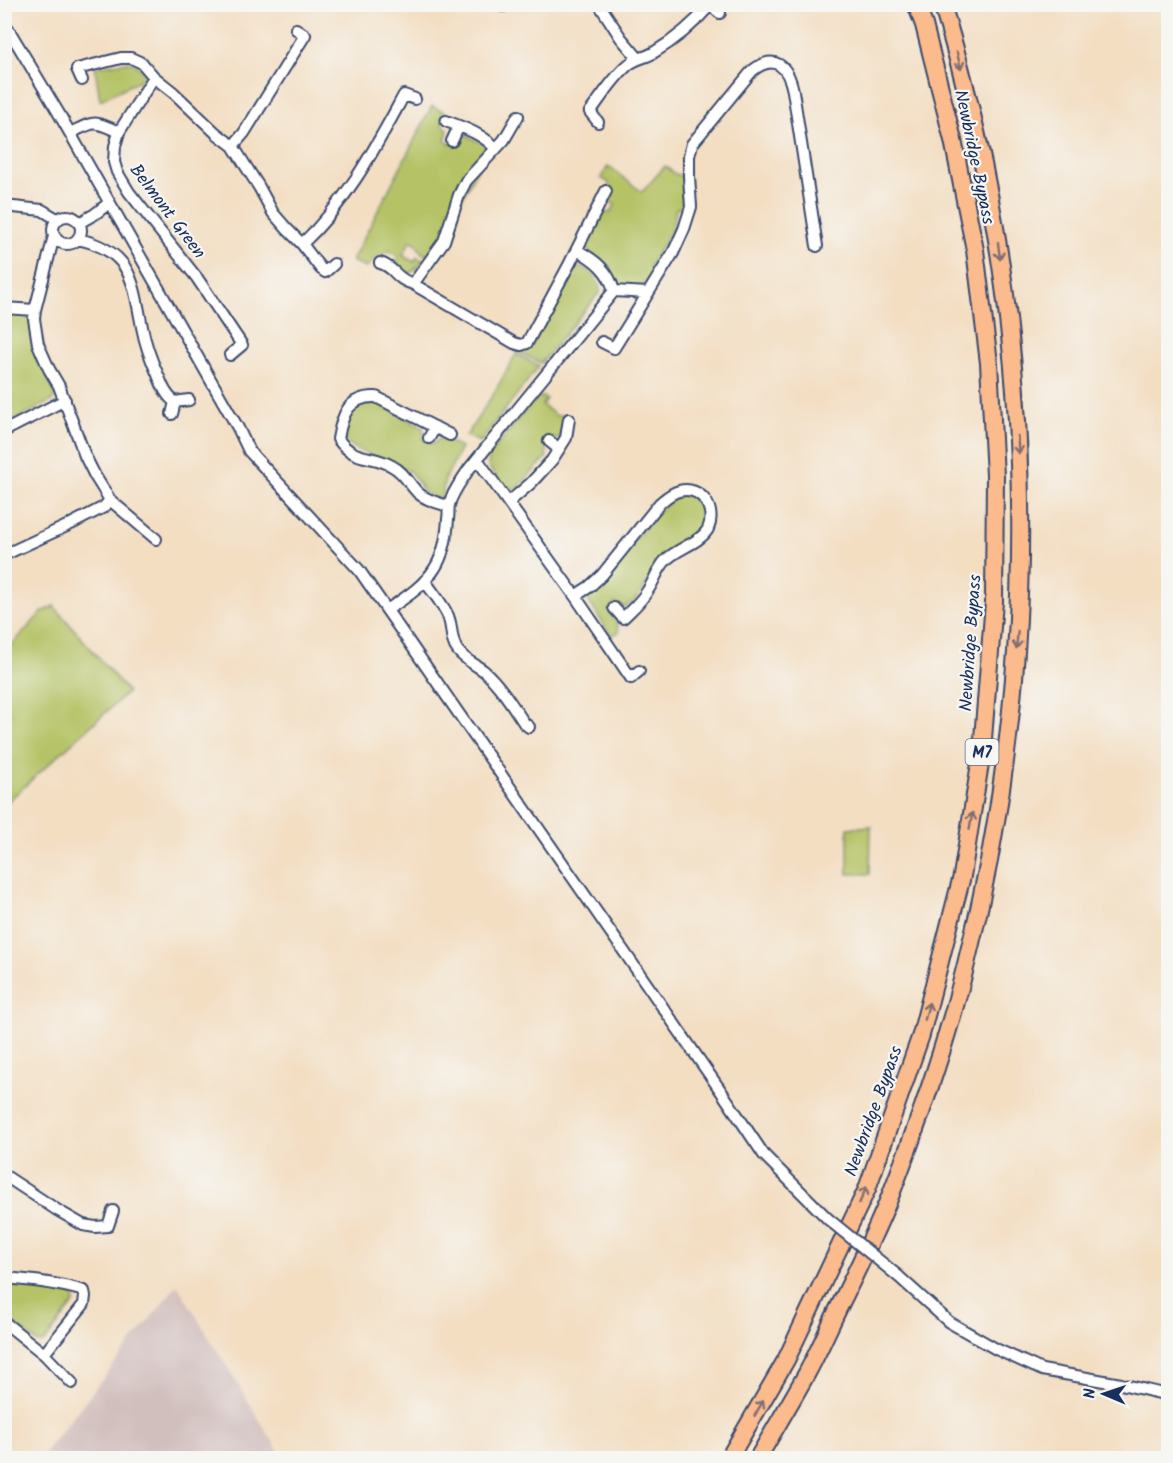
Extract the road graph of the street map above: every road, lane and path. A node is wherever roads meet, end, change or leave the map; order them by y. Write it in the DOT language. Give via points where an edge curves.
graph roads {
  1 [pos="496,4"];
  2 [pos="511,4"];
  3 [pos="599,4"];
  4 [pos="916,4"];
  5 [pos="942,4"];
  6 [pos="720,12"];
  7 [pos="4,22"];
  8 [pos="296,29"];
  9 [pos="638,58"];
  10 [pos="154,77"];
  11 [pos="82,80"];
  12 [pos="415,99"];
  13 [pos="518,116"];
  14 [pos="446,121"];
  15 [pos="598,122"];
  16 [pos="459,126"];
  17 [pos="119,132"];
  18 [pos="70,133"];
  19 [pos="452,141"];
  20 [pos="233,146"];
  21 [pos="496,149"];
  22 [pos="606,191"];
  23 [pos="109,203"];
  24 [pos="601,203"];
  25 [pos="4,206"];
  26 [pos="612,208"];
  27 [pos="57,219"];
  28 [pos="79,223"];
  29 [pos="54,236"];
  30 [pos="78,239"];
  31 [pos="302,244"];
  32 [pos="817,246"];
  33 [pos="577,250"];
  34 [pos="386,262"];
  35 [pos="334,264"];
  36 [pos="412,284"];
  37 [pos="614,291"];
  38 [pos="648,293"];
  39 [pos="4,308"];
  40 [pos="35,310"];
  41 [pos="602,342"];
  42 [pos="230,355"];
  43 [pos="65,400"];
  44 [pos="189,400"];
  45 [pos="175,402"];
  46 [pos="171,414"];
  47 [pos="569,419"];
  48 [pos="435,427"];
  49 [pos="4,431"];
  50 [pos="450,435"];
  51 [pos="429,438"];
  52 [pos="549,441"];
  53 [pos="559,449"];
  54 [pos="477,459"];
  55 [pos="110,500"];
  56 [pos="509,502"];
  57 [pos="448,506"];
  58 [pos="156,539"];
  59 [pos="4,555"];
  60 [pos="425,581"];
  61 [pos="575,596"];
  62 [pos="614,608"];
  63 [pos="387,610"];
  64 [pos="639,671"];
  65 [pos="530,727"];
  66 [pos="4,1175"];
  67 [pos="113,1211"];
  68 [pos="4,1278"];
  69 [pos="4,1322"];
  70 [pos="44,1354"];
  71 [pos="72,1383"];
  72 [pos="1168,1395"];
  73 [pos="729,1458"];
  74 [pos="758,1458"];
  1 -- 2 [label="street"];
  3 -- 9 [label="street"];
  73 -- 4 [label="highway, Newbridge Bypass / M7, one-way" via="786,1360 867,1189 924,1024 962,876 982,751 994,602 995,476 989,363 975,250 958,162"];
  5 -- 74 [label="highway, Newbridge Bypass / M7, one-way" via="976,129 998,242 1013,362 1020,481 1019,608 1006,753 967,963 918,1122 863,1259 808,1371"];
  6 -- 9 [label="street" via="710,5 685,32"];
  7 -- 18 [label="street"];
  8 -- 20 [label="street" via="305,35"];
  9 -- 15 [label="street" via="610,84 590,112"];
  10 -- 11 [label="street" via="142,63 121,58 78,69"];
  10 -- 17 [label="street, Belmont Green"];
  10 -- 20 [label="street"];
  12 -- 31 [label="street" via="404,95 357,179"];
  13 -- 21 [label="street"];
  14 -- 16 [label="street"];
  16 -- 19 [label="street"];
  16 -- 21 [label="street" via="483,137"];
  17 -- 18 [label="street" via="92,122"];
  17 -- 42 [label="street, Belmont Green" via="114,162 117,172 242,345"];
  18 -- 23 [label="street"];
  20 -- 31 [label="street" via="273,213"];
  21 -- 36 [label="street" via="466,181 444,241"];
  22 -- 24 [label="street"];
  23 -- 28 [label="street"];
  23 -- 63 [label="street" via="249,451 359,570"];
  24 -- 26 [label="street"];
  24 -- 33 [label="street"];
  25 -- 27 [label="street" via="42,210"];
  27 -- 28 [label="street" via="69,215"];
  27 -- 29 [label="street"];
  28 -- 30 [label="street"];
  29 -- 30 [label="street" via="65,244"];
  29 -- 40 [label="street"];
  30 -- 45 [label="street" via="108,250 126,268 135,287 154,366"];
  31 -- 35 [label="street" via="325,272"];
  32 -- 38 [label="street" via="789,74 770,62 752,71 692,144 691,207 673,253"];
  33 -- 36 [label="street" via="527,343 521,345"];
  33 -- 37 [label="street" via="604,272"];
  34 -- 36 [label="street" via="400,279"];
  37 -- 38 [label="street"];
  37 -- 54 [label="street"];
  38 -- 41 [label="street" via="614,348"];
  39 -- 40 [label="street"];
  40 -- 43 [label="street" via="38,344"];
  43 -- 49 [label="street"];
  43 -- 55 [label="street" via="85,456"];
  44 -- 45 [label="street"];
  45 -- 46 [label="street"];
  47 -- 53 [label="street" via="566,438"];
  48 -- 50 [label="street"];
  48 -- 51 [label="street"];
  48 -- 57 [label="street" via="376,398 365,397 345,412 338,439 354,454 391,465 423,497"];
  52 -- 53 [label="street"];
  53 -- 56 [label="street"];
  54 -- 56 [label="street"];
  54 -- 57 [label="street"];
  55 -- 58 [label="street"];
  55 -- 59 [label="street" via="104,507"];
  56 -- 61 [label="street"];
  57 -- 60 [label="street" via="444,546"];
  60 -- 63 [label="street"];
  60 -- 65 [label="street" via="448,615 453,643 465,660 489,676"];
  61 -- 62 [label="street" via="602,575 670,494 680,490 698,492 710,508 707,531 665,561 648,591 623,618"];
  61 -- 64 [label="street" via="631,678"];
  63 -- 72 [label="street, bridge" via="764,1155 828,1219 949,1322 1042,1370"];
  66 -- 67 [label="street" via="83,1224 108,1226"];
  68 -- 70 [label="street" via="84,1291 84,1304"];
  69 -- 70 [label="street"];
  70 -- 71 [label="street"];
}
